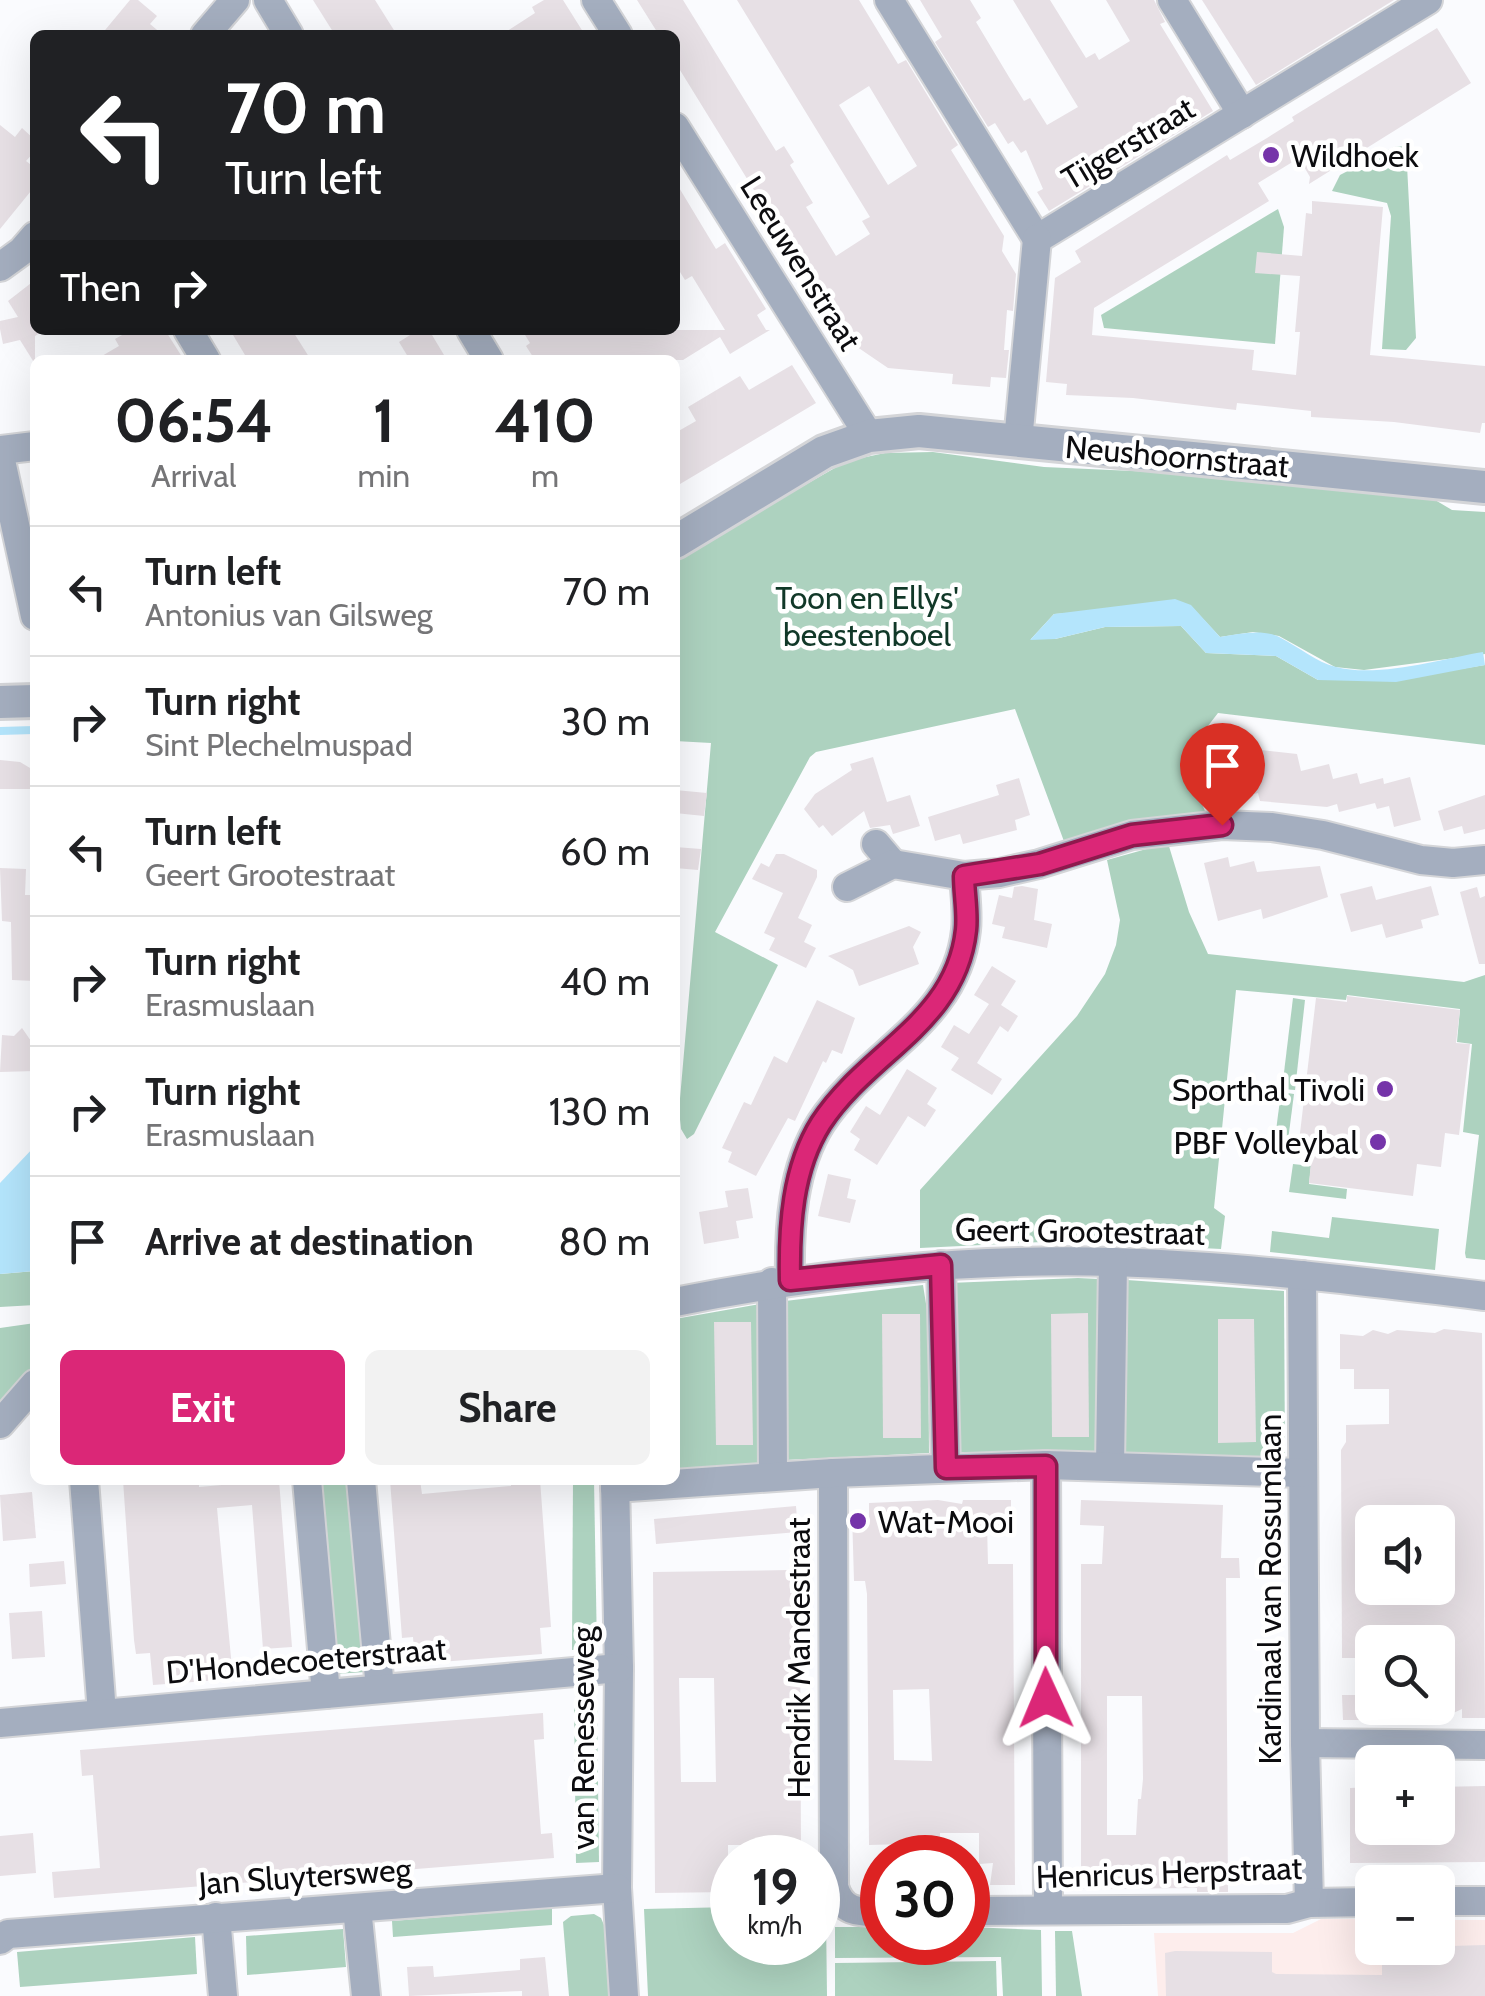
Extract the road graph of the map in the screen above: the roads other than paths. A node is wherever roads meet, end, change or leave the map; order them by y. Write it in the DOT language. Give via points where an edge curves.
graph roads {
  1 [pos="235,0"];
  2 [pos="268,0"];
  3 [pos="596,0"];
  4 [pos="890,0"];
  5 [pos="1172,0"];
  6 [pos="1428,0"];
  7 [pos="210,30"];
  8 [pos="286,30"];
  9 [pos="615,30"];
  10 [pos="1242,114"];
  11 [pos="680,135"];
  12 [pos="1037,239"];
  13 [pos="30,242"];
  14 [pos="0,268"];
  15 [pos="869,436"];
  16 [pos="1018,440"];
  17 [pos="30,447"];
  18 [pos="0,453"];
  19 [pos="1485,487"];
  20 [pos="680,539"];
  21 [pos="30,593"];
  22 [pos="30,701"];
  23 [pos="0,702"];
  24 [pos="1485,860"];
  25 [pos="964,876"];
  26 [pos="847,888"];
  27 [pos="1113,1262"];
  28 [pos="941,1265"];
  29 [pos="1302,1275"];
  30 [pos="781,1281"];
  31 [pos="1485,1296"];
  32 [pos="680,1301"];
  33 [pos="30,1389"];
  34 [pos="2,1420"];
  35 [pos="30,1422"];
  36 [pos="1046,1466"];
  37 [pos="1110,1466"];
  38 [pos="946,1468"];
  39 [pos="833,1472"];
  40 [pos="1303,1473"];
  41 [pos="773,1476"];
  42 [pos="680,1481"];
  43 [pos="84,1485"];
  44 [pos="307,1485"];
  45 [pos="361,1485"];
  46 [pos="615,1485"];
  47 [pos="618,1668"];
  48 [pos="380,1689"];
  49 [pos="326,1694"];
  50 [pos="102,1714"];
  51 [pos="0,1723"];
  52 [pos="1304,1743"];
  53 [pos="1485,1745"];
  54 [pos="617,1888"];
  55 [pos="1455,1901"];
  56 [pos="1485,1901"];
  57 [pos="1309,1902"];
  58 [pos="1355,1902"];
  59 [pos="357,1908"];
  60 [pos="1048,1910"];
  61 [pos="990,1911"];
  62 [pos="860,1912"];
  63 [pos="216,1917"];
  64 [pos="0,1940"];
  65 [pos="223,1996"];
  66 [pos="366,1996"];
  67 [pos="624,1996"];
  1 -- 7 [label="street"];
  2 -- 8 [label="street"];
  3 -- 9 [label="street"];
  4 -- 12 [label="street"];
  5 -- 10 [label="street"];
  6 -- 10 [label="street, Tijgerstraat"];
  10 -- 12 [label="street, Tijgerstraat"];
  11 -- 15 [label="street, Leeuwenstraat"];
  12 -- 16 [label="street"];
  13 -- 14 [label="street"];
  15 -- 16 [label="street, Neushoornstraat" via="918,431"];
  15 -- 20 [label="street, Neushoornstraat" via="824,452"];
  16 -- 19 [label="street, Neushoornstraat"];
  17 -- 18 [label="street"];
  18 -- 21 [label="street"];
  22 -- 23 [label="street"];
  24 -- 25 [label="street" via="1421,860 1323,835 1222,825 1132,835 1040,864"];
  25 -- 26 [label="street" via="884,854"];
  25 -- 30 [label="street" via="966,929 957,968 942,1000 868,1066 819,1126 796,1188"];
  27 -- 28 [label="street, Geert Grootestraat"];
  27 -- 29 [label="street, Geert Grootestraat"];
  27 -- 37 [label="street"];
  28 -- 30 [label="street, Geert Grootestraat"];
  28 -- 38 [label="street"];
  29 -- 31 [label="street, Geert Grootestraat"];
  29 -- 40 [label="street, Kardinaal van Rossumlaan"];
  30 -- 32 [label="street, Geert Grootestraat"];
  30 -- 41 [label="street"];
  33 -- 34 [label="street"];
  34 -- 35 [label="street"];
  36 -- 37 [label="street"];
  36 -- 38 [label="street"];
  36 -- 60 [label="street"];
  37 -- 40 [label="street"];
  38 -- 39 [label="street"];
  39 -- 41 [label="street"];
  39 -- 62 [label="street, Hendrik Mandestraat" via="834,1887 840,1902"];
  40 -- 52 [label="street, Kardinaal van Rossumlaan"];
  41 -- 42 [label="street"];
  43 -- 50 [label="street"];
  44 -- 49 [label="street"];
  45 -- 48 [label="street"];
  46 -- 47 [label="street, van Renesseweg"];
  47 -- 48 [label="street, D'Hondecoeterstraat"];
  47 -- 54 [label="street, van Renesseweg"];
  48 -- 49 [label="street, D'Hondecoeterstraat"];
  49 -- 50 [label="street, D'Hondecoeterstraat"];
  50 -- 51 [label="street, D'Hondecoeterstraat"];
  52 -- 53 [label="street"];
  52 -- 57 [label="street, Kardinaal van Rossumlaan"];
  54 -- 59 [label="street, Jan Sluytersweg"];
  54 -- 67 [label="street, van Renesseweg"];
  55 -- 56 [label="street"];
  57 -- 58 [label="street, Henricus Herpstraat"];
  57 -- 60 [label="street, Henricus Herpstraat" via="1288,1909"];
  59 -- 63 [label="street, Jan Sluytersweg"];
  59 -- 66 [label="street"];
  60 -- 61 [label="street, Henricus Herpstraat"];
  63 -- 64 [label="street, Jan Sluytersweg" via="8,1934"];
  63 -- 65 [label="street"];
}
